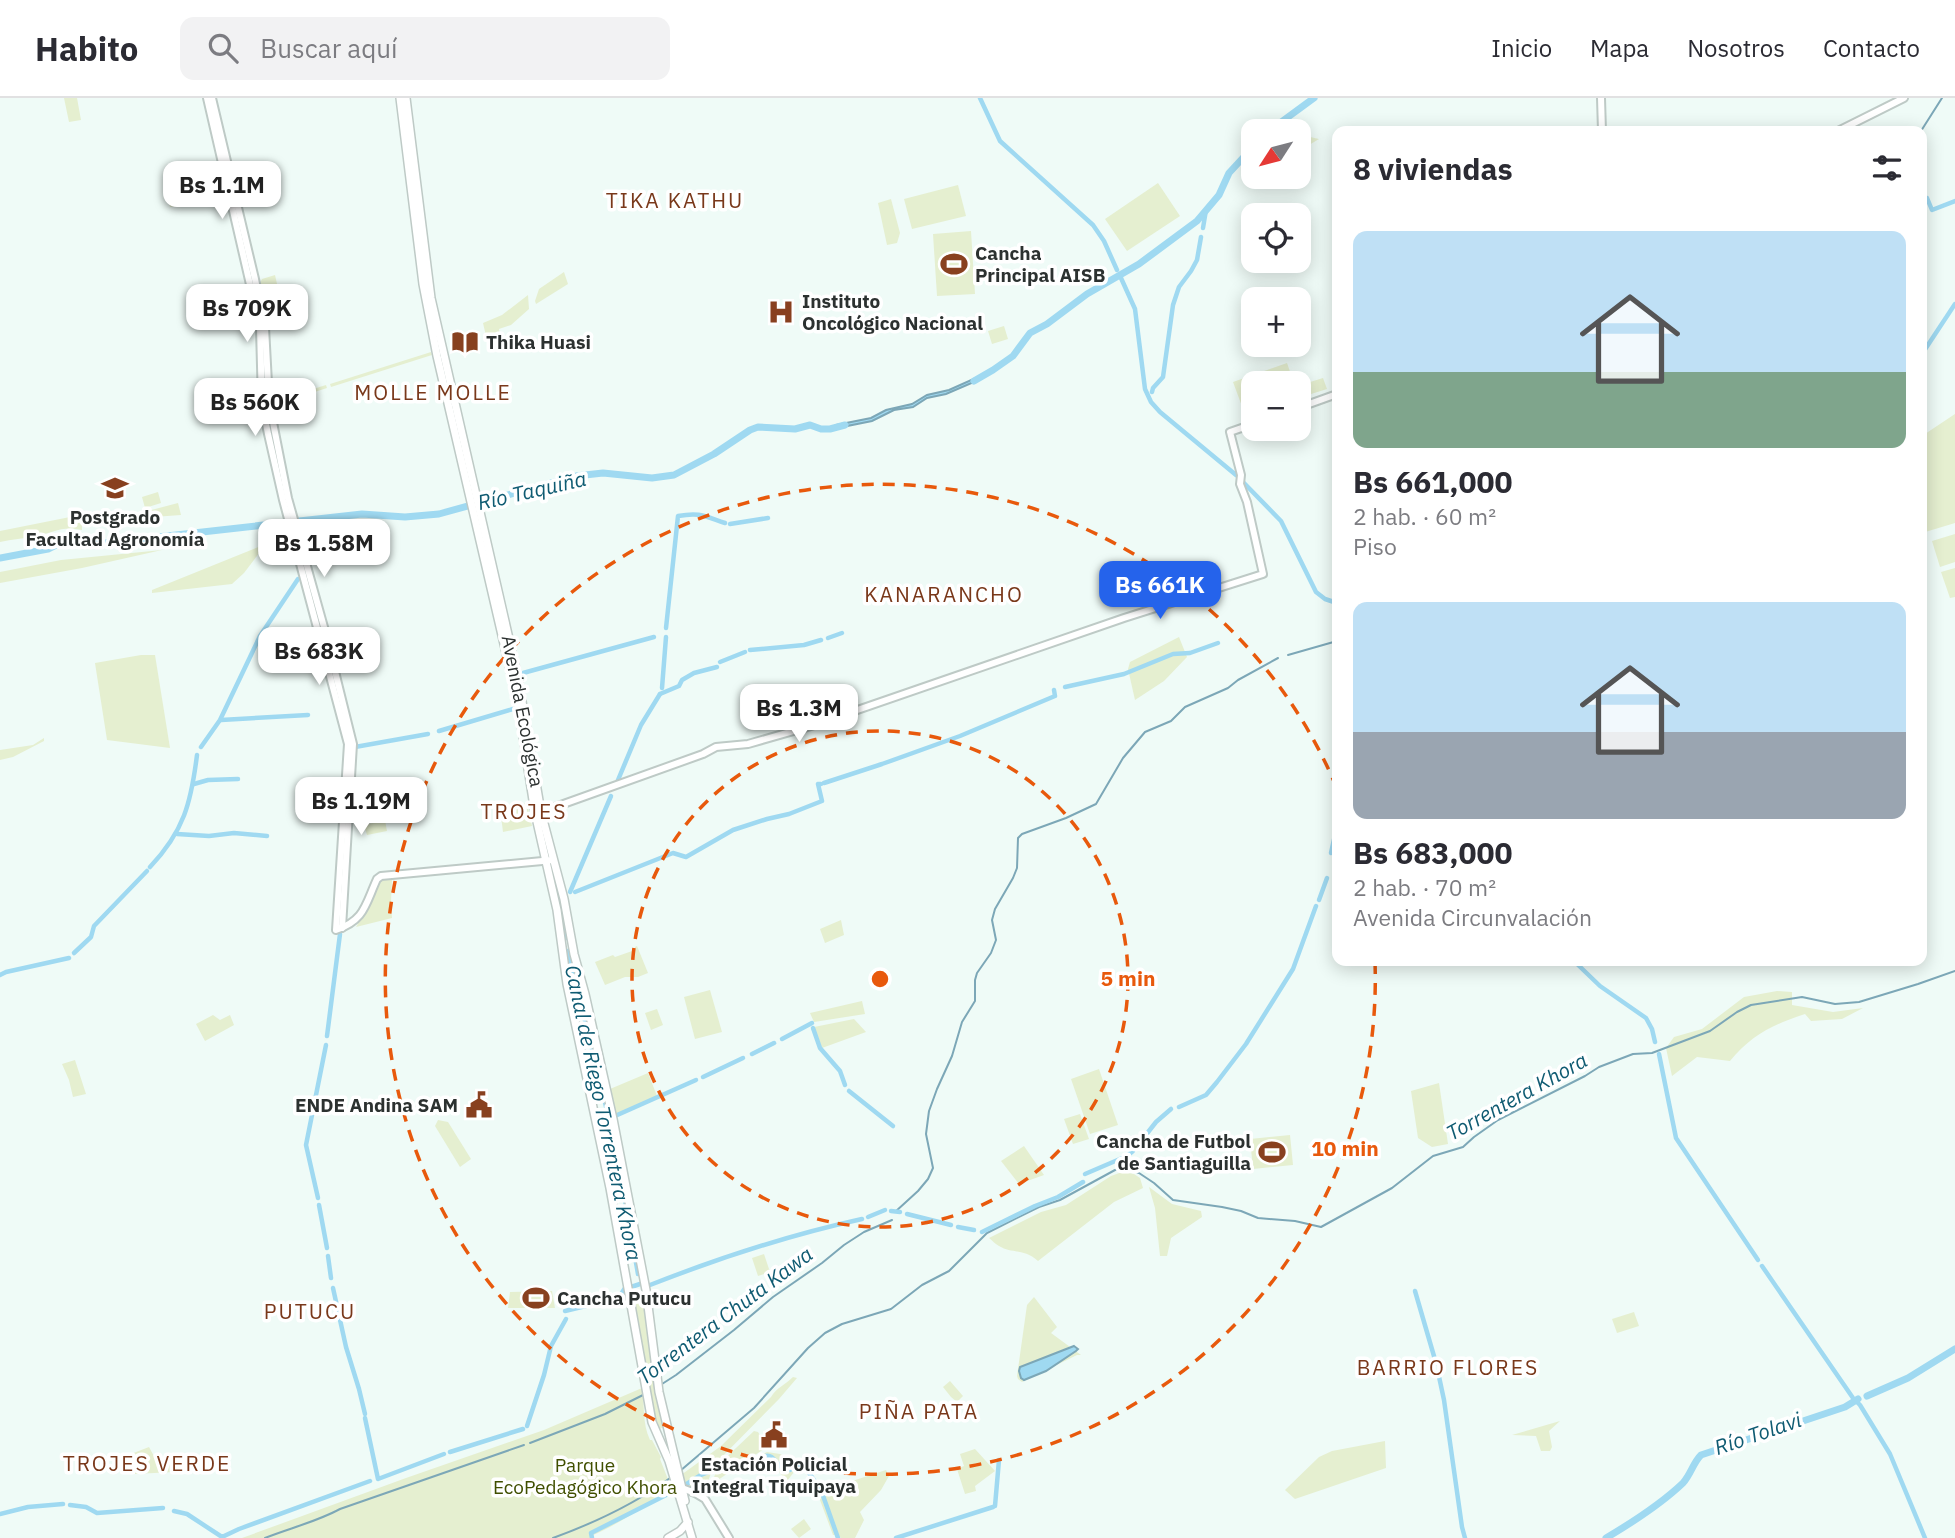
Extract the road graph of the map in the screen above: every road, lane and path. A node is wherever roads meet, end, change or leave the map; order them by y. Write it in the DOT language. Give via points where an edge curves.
graph roads {
  1 [pos="209,98"];
  2 [pos="400,98"];
  3 [pos="406,98"];
  4 [pos="1601,98"];
  5 [pos="1904,98"];
  6 [pos="1602,126"];
  7 [pos="1848,126"];
  8 [pos="1332,396"];
  9 [pos="1311,403"];
  10 [pos="1241,428"];
  11 [pos="475,504"];
  12 [pos="516,679"];
  13 [pos="541,812"];
  14 [pos="549,861"];
  15 [pos="667,1428"];
  16 [pos="655,1432"];
  17 [pos="673,1466"];
  18 [pos="678,1482"];
  19 [pos="688,1522"];
  20 [pos="668,1538"];
  21 [pos="692,1538"];
  22 [pos="729,1538"];
  1 -- 14 [label="main road" via="260,328 262,404 353,744 339,928 358,918 381,876"];
  2 -- 11 [label="main road, Avenida Ecológica" via="423,284"];
  3 -- 11 [label="main road, Avenida Ecológica" via="428,281"];
  4 -- 6 [label="main road"];
  5 -- 7 [label="main road"];
  8 -- 9 [label="main road"];
  10 -- 13 [label="main road" via="1230,432 1263,574 811,726 748,744 716,747"];
  11 -- 12 [label="main road, Avenida Ecológica"];
  12 -- 13 [label="main road, Avenida Ecológica"];
  12 -- 14 [label="main road, Avenida Ecológica" via="535,813"];
  13 -- 14 [label="main road, Avenida Ecológica"];
  14 -- 15 [label="main road, Avenida Ecológica" via="564,900 613,1119"];
  14 -- 16 [label="main road, Avenida Ecológica" via="567,984"];
  15 -- 16 [label="main road"];
  15 -- 17 [label="main road, Avenida Ecológica"];
  16 -- 17 [label="main road, Avenida Ecológica"];
  17 -- 18 [label="main road, Avenida Ecológica"];
  18 -- 19 [label="main road, Avenida Ecológica"];
  18 -- 22 [label="main road" via="705,1499"];
  19 -- 20 [label="main road"];
  19 -- 21 [label="main road, Avenida Ecológica"];
}
